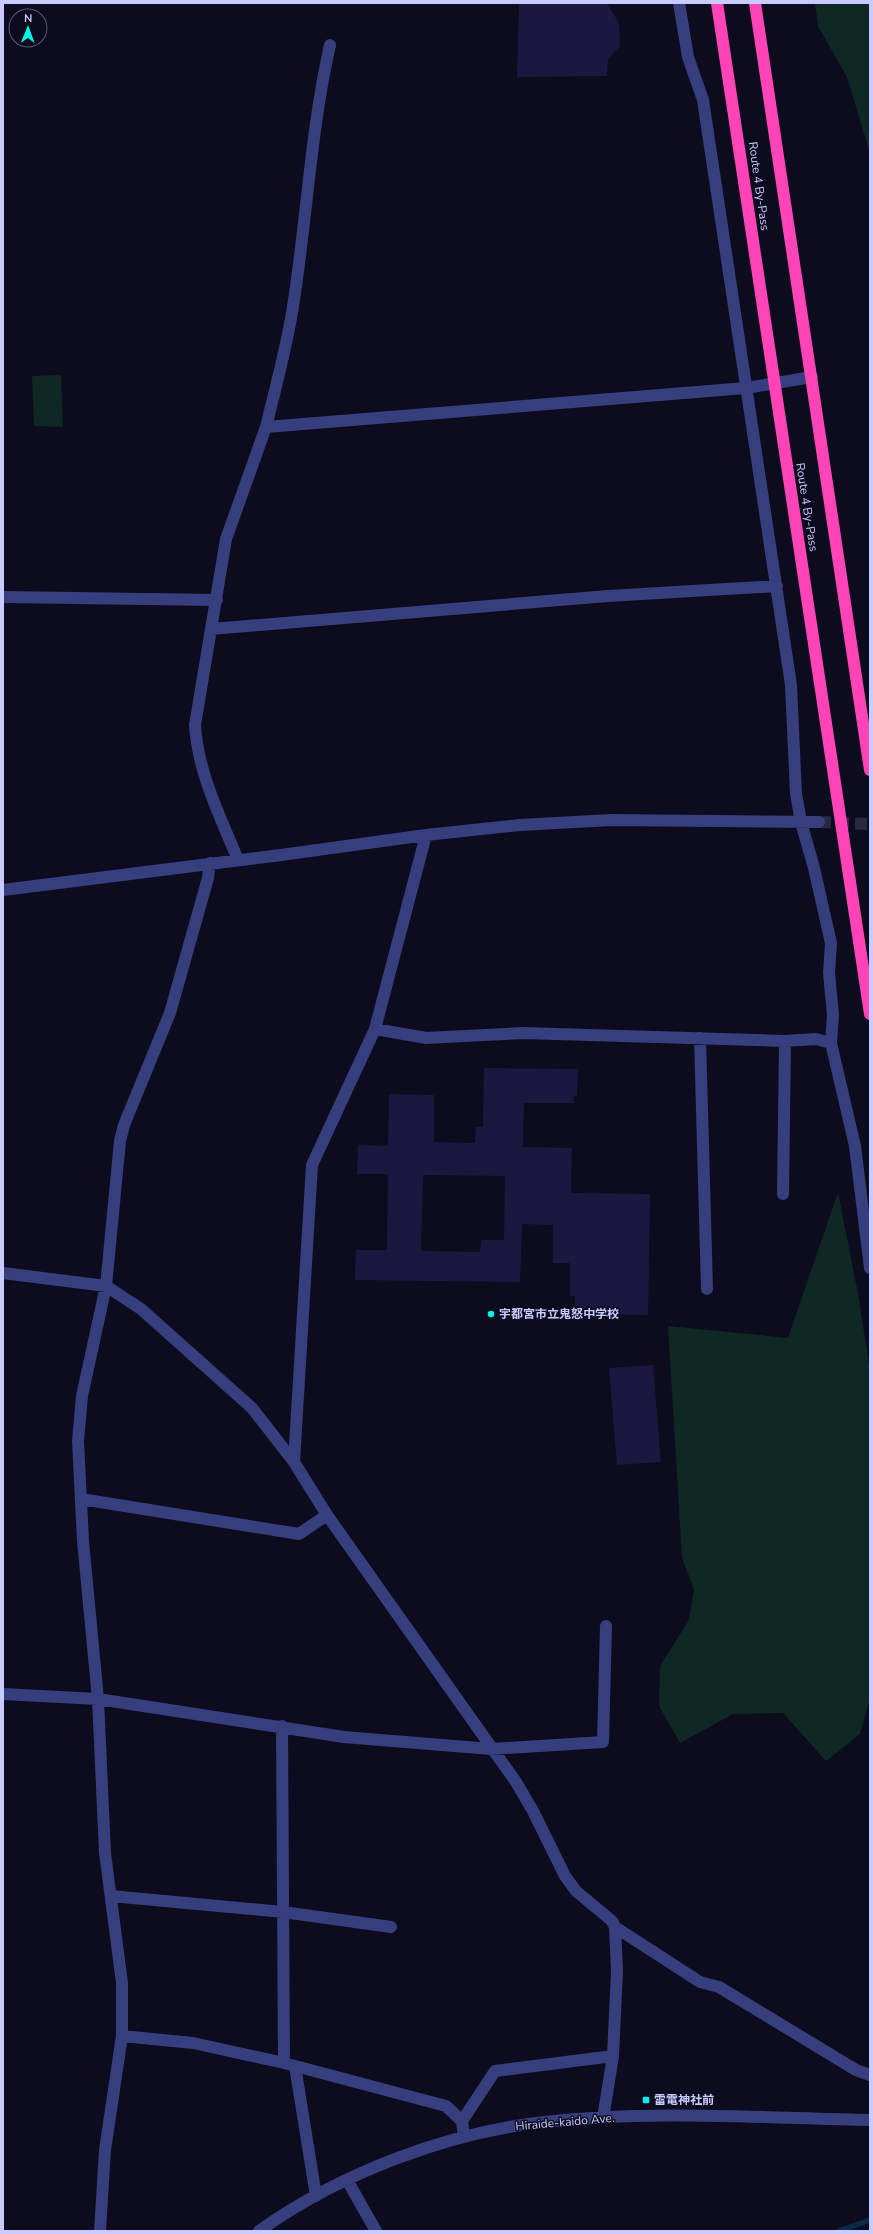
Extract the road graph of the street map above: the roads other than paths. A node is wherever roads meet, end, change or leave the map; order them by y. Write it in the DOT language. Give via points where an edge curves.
graph roads {
  1 [pos="679,3"];
  2 [pos="717,3"];
  3 [pos="755,3"];
  4 [pos="330,45"];
  5 [pos="812,377"];
  6 [pos="774,384"];
  7 [pos="746,388"];
  8 [pos="266,427"];
  9 [pos="777,586"];
  10 [pos="3,597"];
  11 [pos="217,600"];
  12 [pos="211,629"];
  13 [pos="870,770"];
  14 [pos="800,822"];
  15 [pos="819,822"];
  16 [pos="426,835"];
  17 [pos="238,860"];
  18 [pos="210,863"];
  19 [pos="3,890"];
  20 [pos="870,1014"];
  21 [pos="375,1029"];
  22 [pos="700,1038"];
  23 [pos="785,1041"];
  24 [pos="831,1043"];
  25 [pos="783,1194"];
  26 [pos="870,1268"];
  27 [pos="3,1273"];
  28 [pos="106,1286"];
  29 [pos="707,1289"];
  30 [pos="294,1462"];
  31 [pos="81,1499"];
  32 [pos="327,1515"];
  33 [pos="606,1626"];
  34 [pos="3,1694"];
  35 [pos="98,1699"];
  36 [pos="282,1726"];
  37 [pos="491,1749"];
  38 [pos="111,1896"];
  39 [pos="283,1912"];
  40 [pos="391,1927"];
  41 [pos="615,1927"];
  42 [pos="122,2036"];
  43 [pos="613,2056"];
  44 [pos="290,2065"];
  45 [pos="870,2075"];
  46 [pos="603,2118"];
  47 [pos="870,2120"];
  48 [pos="462,2121"];
  49 [pos="464,2137"];
  50 [pos="347,2180"];
  51 [pos="316,2196"];
  52 [pos="100,2231"];
  53 [pos="259,2231"];
  54 [pos="376,2231"];
  1 -- 7 [label="street" via="688,57 703,100"];
  2 -- 6 [label="highway, Route 4 By-Pass"];
  3 -- 5 [label="highway, Route 4 By-Pass"];
  4 -- 8 [label="street" via="322,82 294,301"];
  5 -- 6 [label="street"];
  5 -- 13 [label="highway, Route 4 By-Pass"];
  6 -- 7 [label="street"];
  6 -- 20 [label="highway, Route 4 By-Pass"];
  7 -- 8 [label="street"];
  7 -- 9 [label="street"];
  8 -- 11 [label="street" via="226,539"];
  9 -- 12 [label="street" via="577,598"];
  9 -- 14 [label="street" via="791,685 796,794"];
  10 -- 11 [label="street"];
  11 -- 12 [label="street"];
  12 -- 17 [label="street" via="195,725 196,744 202,770"];
  14 -- 15 [label="street"];
  14 -- 16 [label="street" via="612,820"];
  14 -- 24 [label="street" via="814,868 831,943"];
  16 -- 17 [label="street"];
  16 -- 21 [label="street"];
  17 -- 18 [label="street"];
  18 -- 19 [label="street"];
  18 -- 28 [label="street" via="170,1013 124,1125 120,1141"];
  21 -- 22 [label="street" via="426,1038 523,1033"];
  21 -- 30 [label="street" via="312,1165"];
  22 -- 23 [label="street"];
  22 -- 29 [label="street"];
  23 -- 24 [label="street" via="816,1039"];
  23 -- 25 [label="street"];
  24 -- 26 [label="street" via="854,1146"];
  27 -- 28 [label="street"];
  28 -- 30 [label="street" via="147,1314 252,1408"];
  28 -- 31 [label="street" via="82,1396 78,1441"];
  30 -- 32 [label="street"];
  31 -- 32 [label="street" via="299,1534"];
  31 -- 35 [label="street"];
  32 -- 37 [label="street"];
  33 -- 37 [label="street" via="603,1742"];
  34 -- 35 [label="street"];
  35 -- 36 [label="street"];
  35 -- 38 [label="street" via="105,1853"];
  36 -- 37 [label="street" via="344,1737"];
  36 -- 39 [label="street"];
  37 -- 41 [label="street" via="533,1811 565,1876 576,1891 612,1921"];
  38 -- 39 [label="street"];
  38 -- 42 [label="street" via="122,1984"];
  39 -- 40 [label="street"];
  39 -- 44 [label="street"];
  41 -- 43 [label="street" via="617,1971"];
  41 -- 45 [label="street" via="700,1982 719,1987 856,2070"];
  42 -- 44 [label="street" via="193,2043"];
  42 -- 52 [label="street" via="104,2150"];
  43 -- 46 [label="street"];
  43 -- 48 [label="street" via="495,2071"];
  44 -- 48 [label="street" via="446,2106"];
  44 -- 51 [label="street"];
  46 -- 47 [label="street, Hiraide-kaido Ave."];
  46 -- 49 [label="street, Hiraide-kaido Ave." via="544,2122"];
  48 -- 49 [label="street"];
  49 -- 50 [label="street, Hiraide-kaido Ave." via="391,2161"];
  50 -- 51 [label="street, Hiraide-kaido Ave."];
  50 -- 54 [label="street"];
  51 -- 53 [label="street, Hiraide-kaido Ave."];
}
